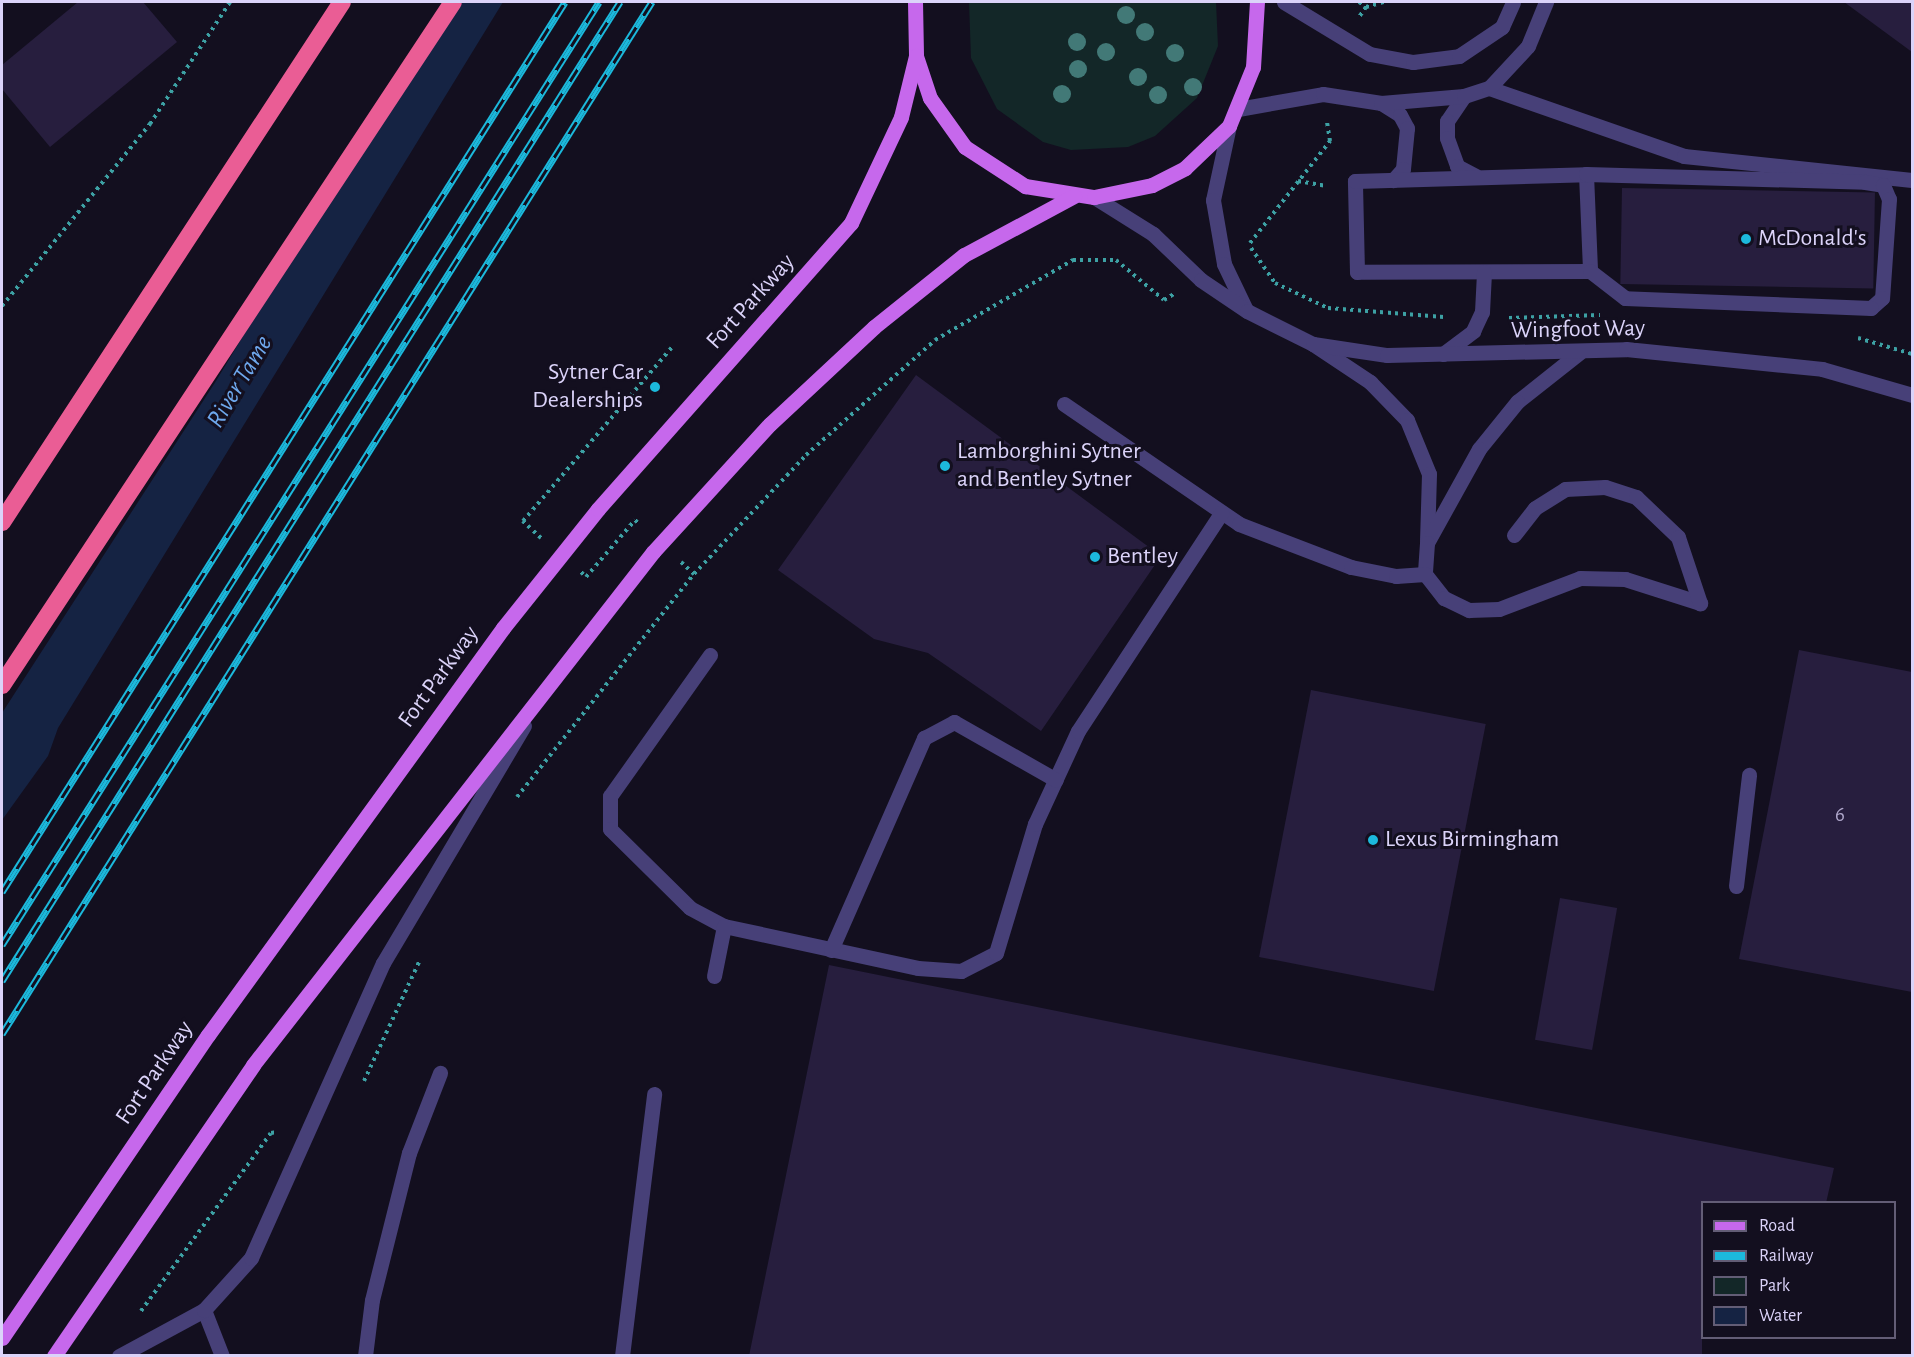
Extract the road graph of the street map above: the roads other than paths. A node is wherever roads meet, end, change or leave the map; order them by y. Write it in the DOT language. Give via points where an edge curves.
graph roads {
  1 [pos="342,2"];
  2 [pos="453,2"];
  3 [pos="915,2"];
  4 [pos="1257,2"];
  5 [pos="1284,2"];
  6 [pos="1513,2"];
  7 [pos="1546,2"];
  8 [pos="916,56"];
  9 [pos="1489,87"];
  10 [pos="1464,96"];
  11 [pos="1381,103"];
  12 [pos="1238,109"];
  13 [pos="1229,126"];
  14 [pos="1586,174"];
  15 [pos="1479,177"];
  16 [pos="1393,180"];
  17 [pos="1912,180"];
  18 [pos="1074,196"];
  19 [pos="1094,197"];
  20 [pos="1484,272"];
  21 [pos="1590,272"];
  22 [pos="1247,311"];
  23 [pos="1313,344"];
  24 [pos="1580,352"];
  25 [pos="1443,354"];
  26 [pos="1912,395"];
  27 [pos="1064,404"];
  28 [pos="1221,513"];
  29 [pos="2,522"];
  30 [pos="1514,536"];
  31 [pos="1427,543"];
  32 [pos="1425,574"];
  33 [pos="710,655"];
  34 [pos="556,672"];
  35 [pos="2,685"];
  36 [pos="1749,775"];
  37 [pos="1056,780"];
  38 [pos="1736,886"];
  39 [pos="724,926"];
  40 [pos="831,950"];
  41 [pos="714,976"];
  42 [pos="440,1073"];
  43 [pos="654,1095"];
  44 [pos="204,1310"];
  45 [pos="2,1338"];
  46 [pos="54,1356"];
  47 [pos="119,1356"];
  48 [pos="222,1356"];
  49 [pos="365,1356"];
  50 [pos="622,1356"];
  1 -- 29 [label="highway"];
  2 -- 35 [label="highway"];
  3 -- 8 [label="main road, Fort Parkway"];
  4 -- 12 [label="main road, Fort Parkway" via="1253,67"];
  5 -- 6 [label="street" via="1370,54 1413,62 1459,56 1502,27"];
  7 -- 9 [label="street" via="1528,45"];
  8 -- 18 [label="main road, Fort Parkway" via="930,98 965,147 1025,186"];
  8 -- 45 [label="main road, Fort Parkway" via="901,117 851,223 598,509 503,628 208,1035"];
  9 -- 10 [label="street"];
  9 -- 17 [label="street" via="1684,156"];
  10 -- 11 [label="street"];
  10 -- 15 [label="street" via="1447,121 1447,138 1456,166"];
  11 -- 12 [label="street" via="1323,94"];
  11 -- 16 [label="street" via="1400,115 1407,128 1403,169"];
  12 -- 13 [label="main road, Fort Parkway"];
  13 -- 19 [label="main road, Fort Parkway" via="1185,168 1160,181"];
  13 -- 22 [label="street" via="1213,200 1224,264"];
  14 -- 15 [label="street"];
  14 -- 21 [label="street"];
  14 -- 21 [label="street" via="1865,182 1883,185 1888,199 1882,298 1871,308 1625,298"];
  15 -- 16 [label="street"];
  16 -- 20 [label="street" via="1355,181 1357,272"];
  18 -- 19 [label="main road, Fort Parkway"];
  18 -- 34 [label="main road" via="964,255 874,327 770,424 653,552"];
  19 -- 22 [label="street, Wingfoot Way" via="1153,234 1201,280"];
  20 -- 21 [label="street"];
  20 -- 25 [label="street" via="1479,318 1463,342"];
  22 -- 23 [label="street, Wingfoot Way"];
  23 -- 25 [label="street, Wingfoot Way" via="1387,355"];
  23 -- 31 [label="street" via="1370,382 1407,420 1429,474"];
  24 -- 25 [label="street, Wingfoot Way"];
  24 -- 26 [label="street, Wingfoot Way" via="1626,349 1821,369"];
  24 -- 31 [label="street" via="1517,402 1479,449"];
  27 -- 28 [label="street"];
  28 -- 32 [label="street" via="1352,567 1396,576"];
  28 -- 37 [label="street" via="1078,731"];
  30 -- 32 [label="street" via="1535,508 1565,489 1605,487 1636,497 1678,537 1700,603 1626,579 1580,579 1499,609 1469,610 1444,598"];
  31 -- 32 [label="street"];
  33 -- 39 [label="street" via="609,796 610,829 690,908"];
  34 -- 44 [label="street" via="383,963 250,1258"];
  34 -- 46 [label="main road" via="253,1065"];
  36 -- 38 [label="street"];
  37 -- 40 [label="street" via="1035,824 996,952 981,965 961,971 918,968"];
  37 -- 40 [label="street" via="954,722 924,738"];
  39 -- 40 [label="street"];
  39 -- 41 [label="street"];
  42 -- 49 [label="street" via="409,1153"];
  43 -- 50 [label="street"];
  44 -- 47 [label="street"];
  44 -- 48 [label="street"];
}
